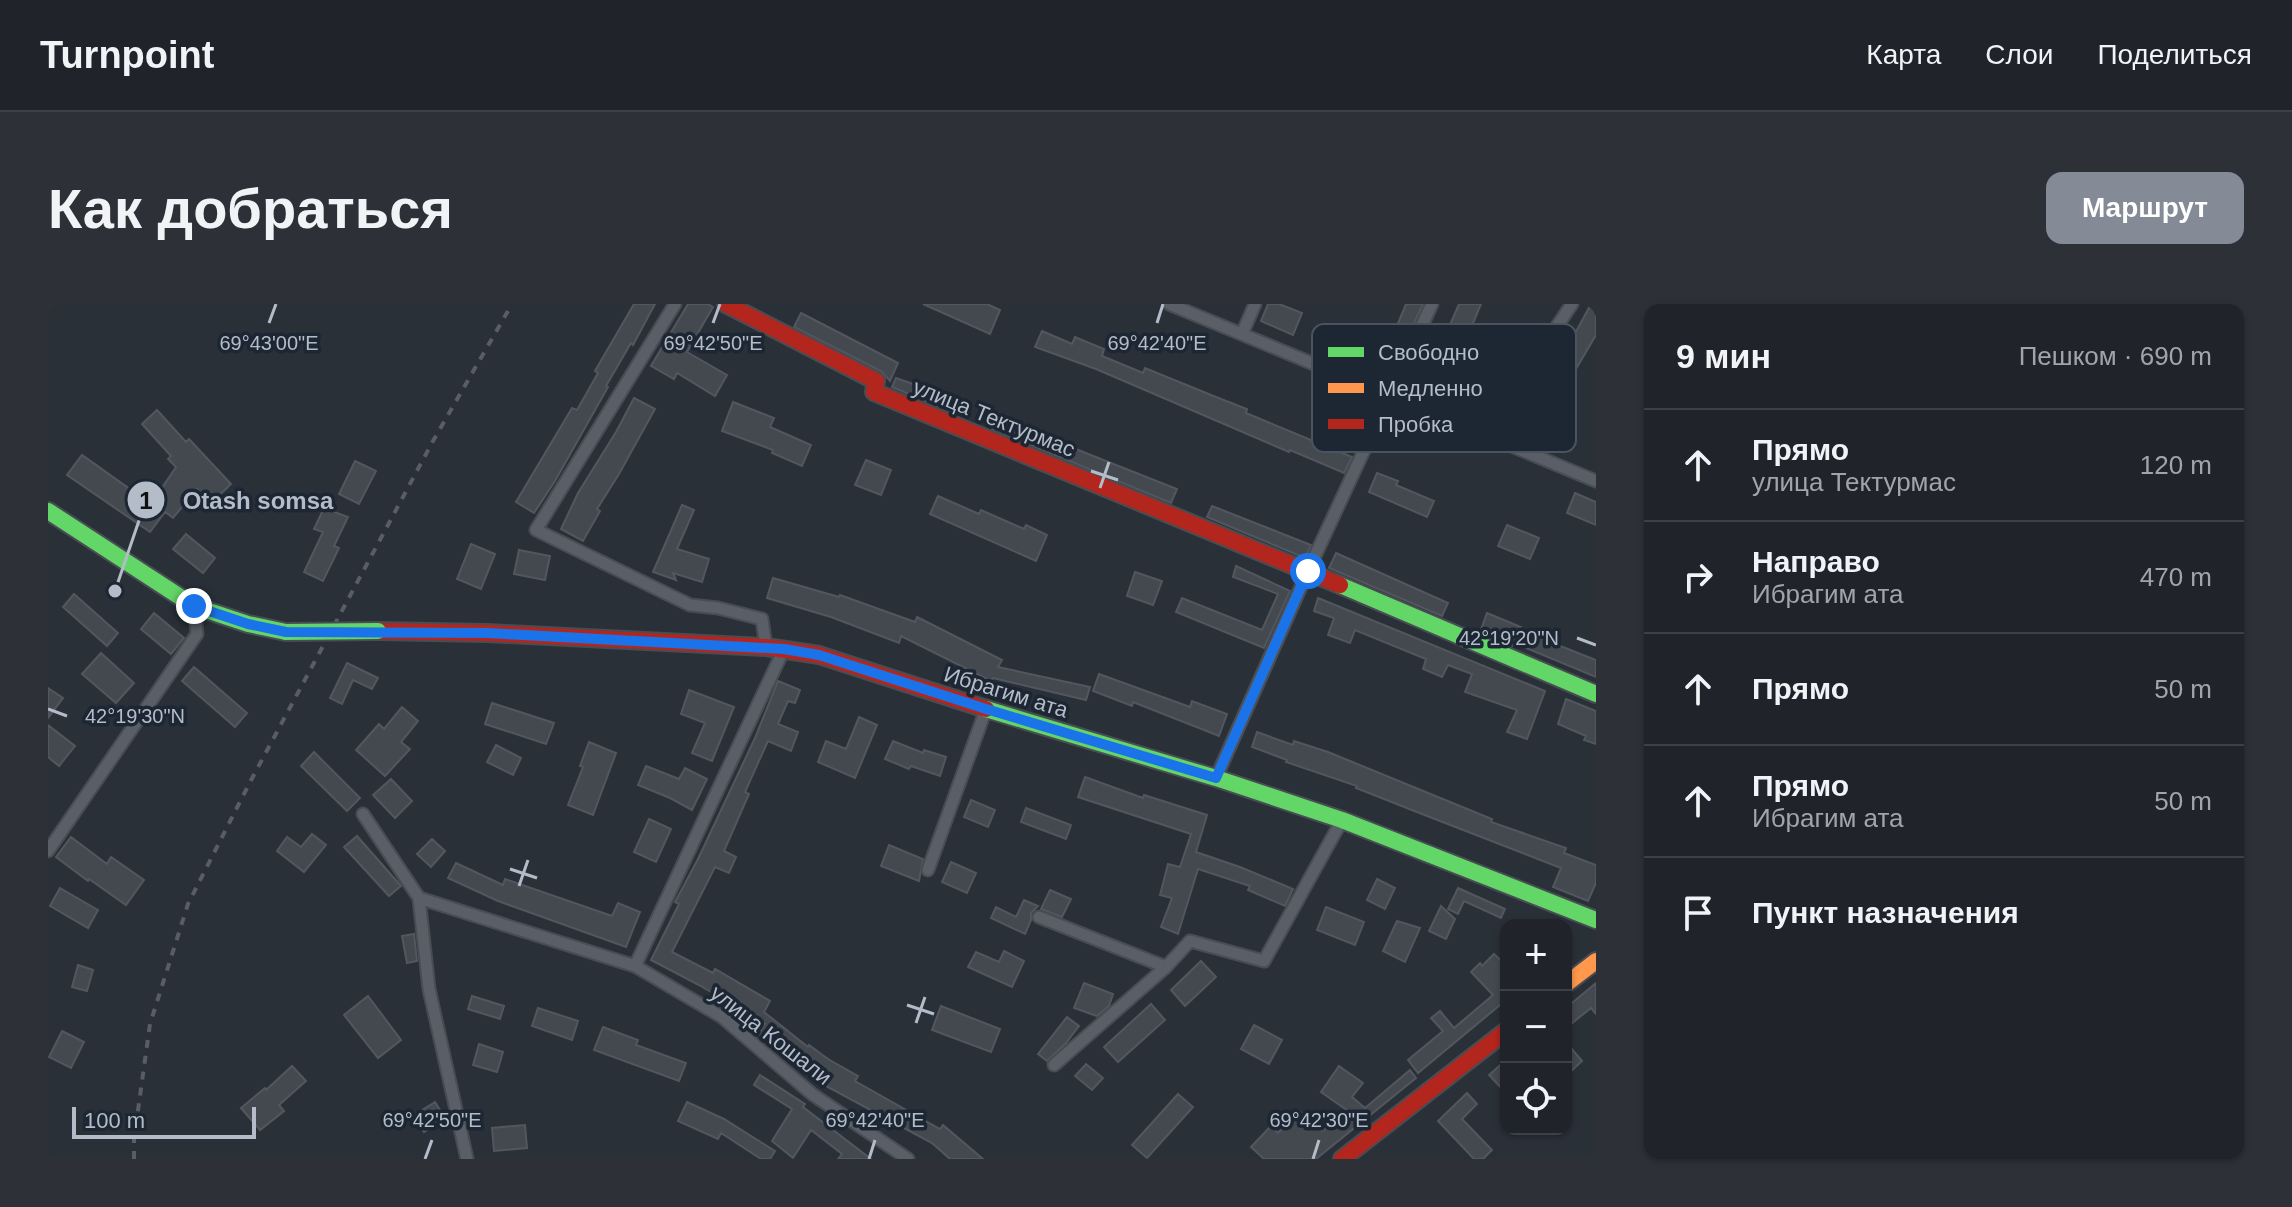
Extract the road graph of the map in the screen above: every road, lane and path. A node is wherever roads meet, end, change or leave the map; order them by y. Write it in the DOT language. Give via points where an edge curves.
graph roads {
  1 [pos="675,304"];
  2 [pos="726,304"];
  3 [pos="1169,304"];
  4 [pos="1255,304"];
  5 [pos="1432,304"];
  6 [pos="1572,304"];
  7 [pos="1423,324"];
  8 [pos="1559,324"];
  9 [pos="1242,334"];
  10 [pos="1312,364"];
  11 [pos="1363,452"];
  12 [pos="1523,452"];
  13 [pos="1596,481"];
  14 [pos="48,511"];
  15 [pos="1308,571"];
  16 [pos="194,606"];
  17 [pos="766,647"];
  18 [pos="784,649"];
  19 [pos="1596,694"];
  20 [pos="986,709"];
  21 [pos="1216,778"];
  22 [pos="363,814"];
  23 [pos="1342,820"];
  24 [pos="48,851"];
  25 [pos="928,870"];
  26 [pos="419,898"];
  27 [pos="1039,917"];
  28 [pos="1596,920"];
  29 [pos="1596,961"];
  30 [pos="635,966"];
  31 [pos="1166,967"];
  32 [pos="1572,979"];
  33 [pos="1500,1036"];
  34 [pos="1054,1065"];
  35 [pos="467,1159"];
  36 [pos="908,1159"];
  37 [pos="1342,1159"];
  1 -- 17 [label="street" via="536,530 690,605 762,619"];
  2 -- 15 [label="street, улица Тектурмас" via="876,381 874,392"];
  3 -- 9 [label="street"];
  4 -- 9 [label="street"];
  5 -- 7 [label="street"];
  6 -- 8 [label="street"];
  9 -- 10 [label="street"];
  11 -- 15 [label="street"];
  12 -- 13 [label="street"];
  14 -- 16 [label="street"];
  15 -- 19 [label="street, улица Тектурмас"];
  15 -- 21 [label="street"];
  16 -- 17 [label="street, Ибрагим ата, bridge" via="286,632 503,634"];
  16 -- 24 [label="street" via="197,634"];
  17 -- 18 [label="street, Ибрагим ата"];
  18 -- 20 [label="street, Ибрагим ата" via="819,655"];
  18 -- 30 [label="street"];
  20 -- 21 [label="street, Ибрагим ата"];
  20 -- 25 [label="street"];
  21 -- 23 [label="street, Ибрагим ата"];
  22 -- 26 [label="street"];
  23 -- 28 [label="street, Ибрагим ата"];
  23 -- 31 [label="street" via="1264,961 1190,941"];
  26 -- 30 [label="street, улица Кошали"];
  26 -- 35 [label="street" via="429,989"];
  27 -- 31 [label="street"];
  29 -- 32 [label="street"];
  30 -- 36 [label="street, улица Кошали" via="722,1017 812,1094"];
  31 -- 34 [label="street"];
  33 -- 37 [label="street"];
}
